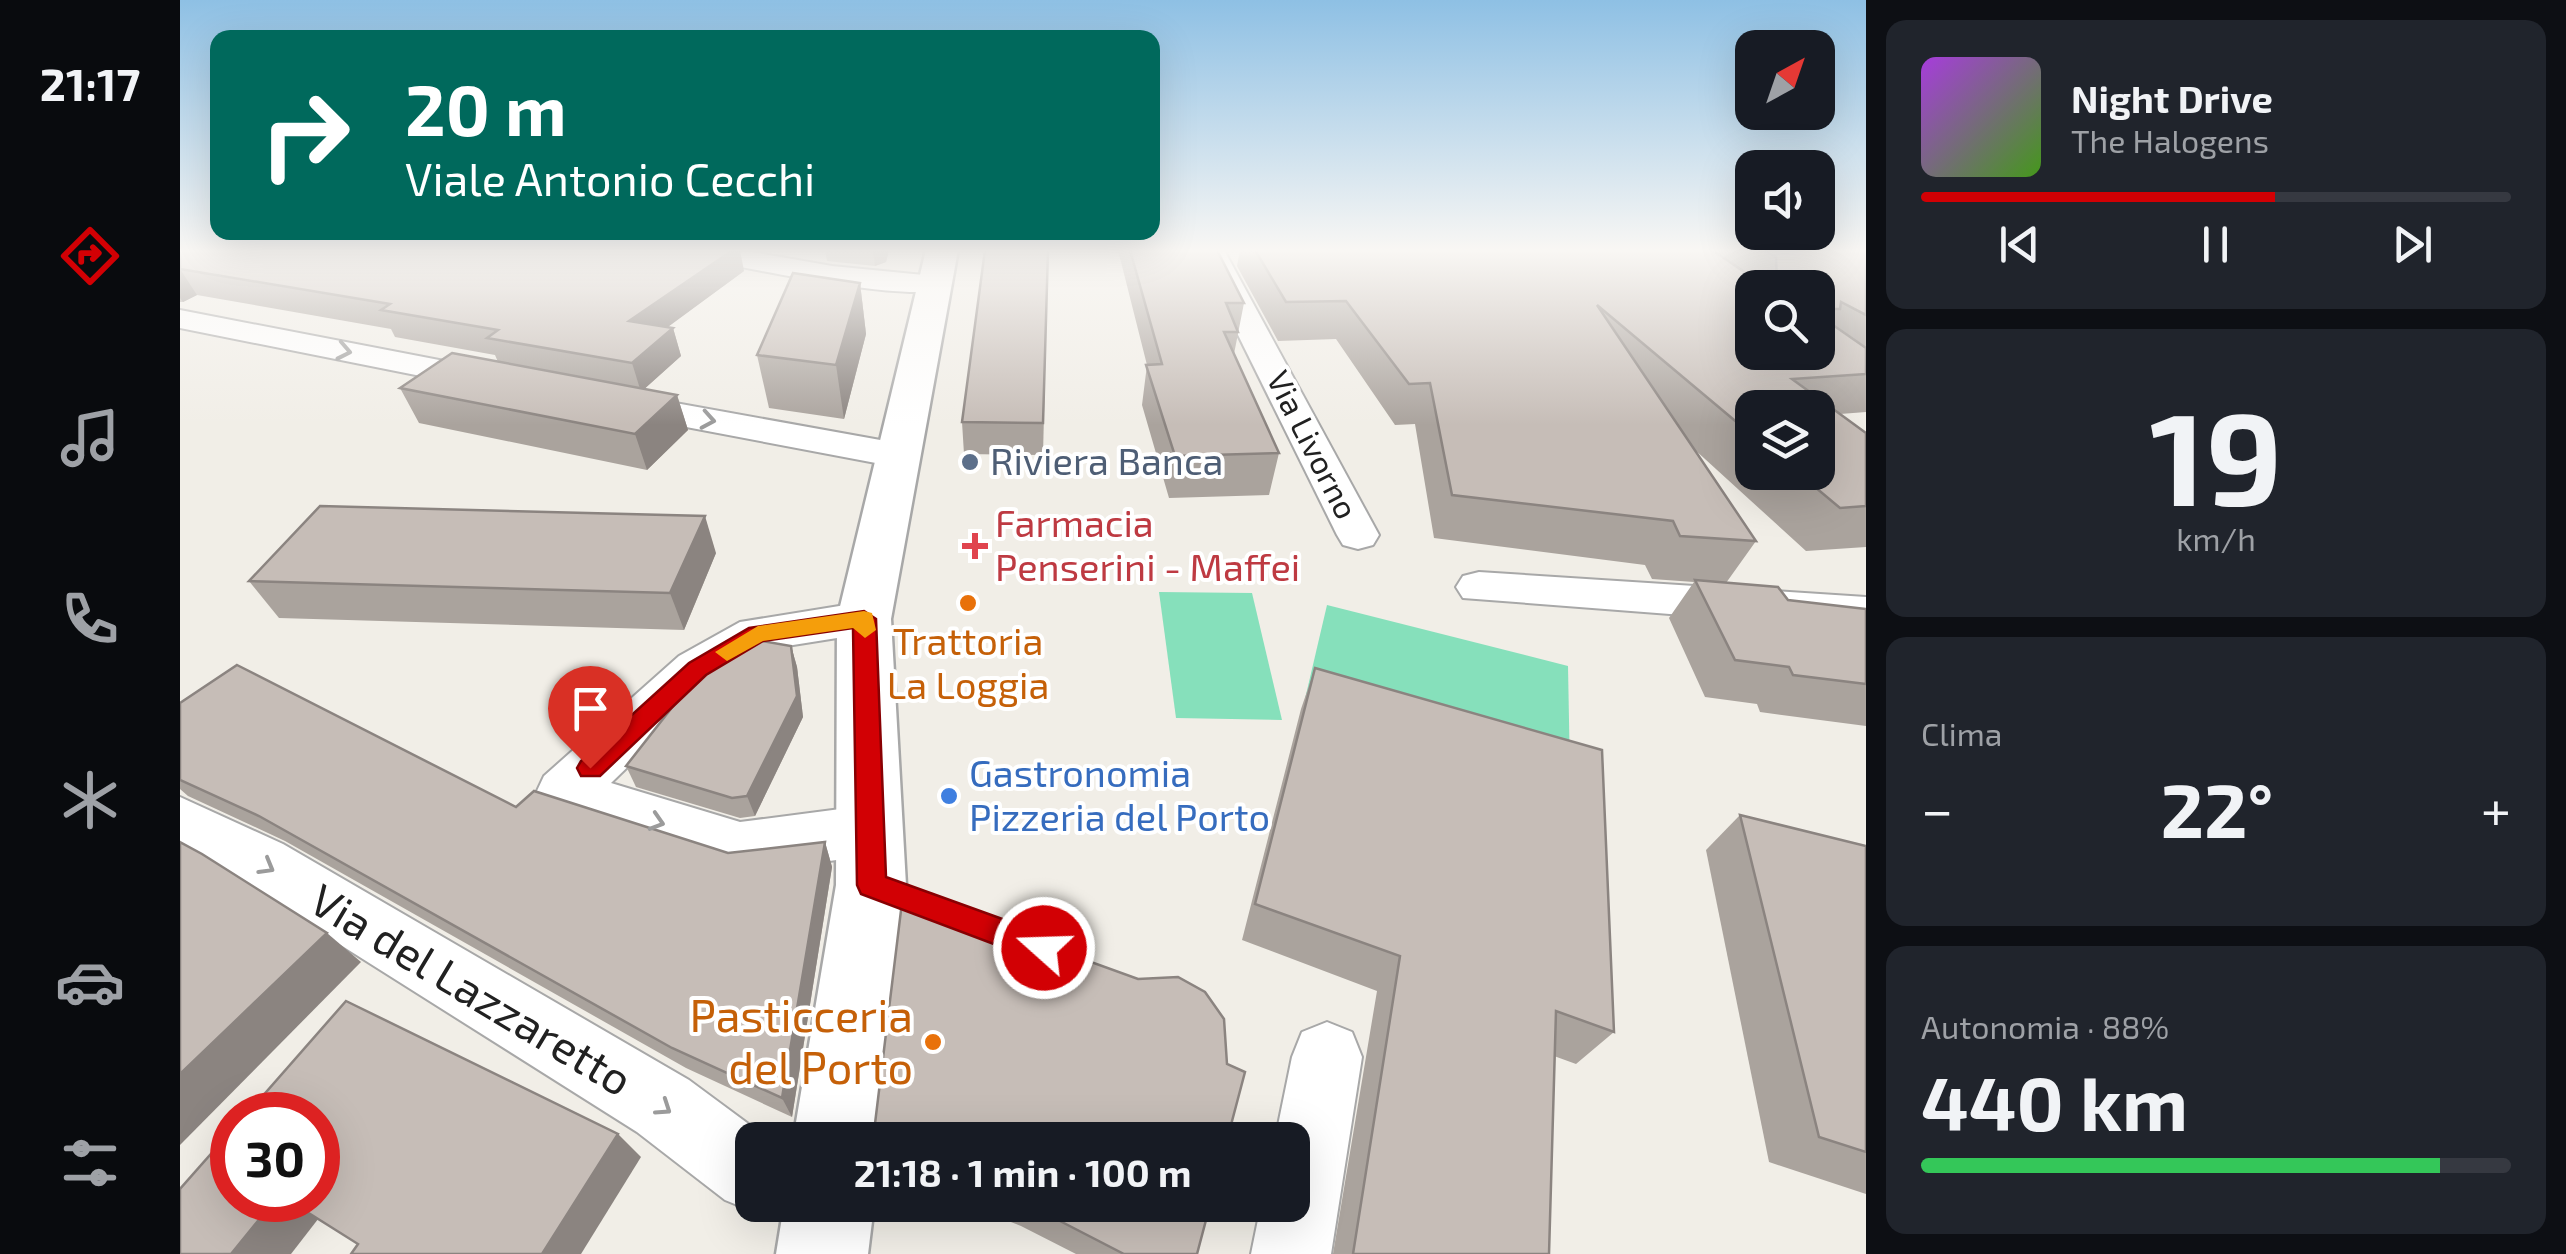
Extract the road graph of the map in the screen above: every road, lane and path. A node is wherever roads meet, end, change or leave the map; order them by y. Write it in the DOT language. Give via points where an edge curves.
graph roads {
  1 [pos="929,309"];
  2 [pos="1241,309"];
  3 [pos="180,318"];
  4 [pos="535,388"];
  5 [pos="592,398"];
  6 [pos="897,455"];
  7 [pos="1358,535"];
  8 [pos="1479,587"];
  9 [pos="1866,614"];
  10 [pos="864,619"];
  11 [pos="180,822"];
  12 [pos="889,873"];
  13 [pos="1327,1057"];
  14 [pos="840,1122"];
  15 [pos="735,1161"];
  16 [pos="1291,1254"];
  1 -- 6 [label="street"];
  2 -- 7 [label="street, Via Livorno"];
  3 -- 4 [label="street, one-way"];
  5 -- 6 [label="street, one-way"];
  6 -- 10 [label="street"];
  8 -- 9 [label="street"];
  10 -- 12 [label="street"];
  10 -- 12 [label="street, one-way" via="758,634 712,660 564,793 740,848"];
  11 -- 15 [label="street, Via del Lazzaretto, one-way" via="262,863 647,1096"];
  12 -- 14 [label="street"];
  13 -- 16 [label="street"];
}
